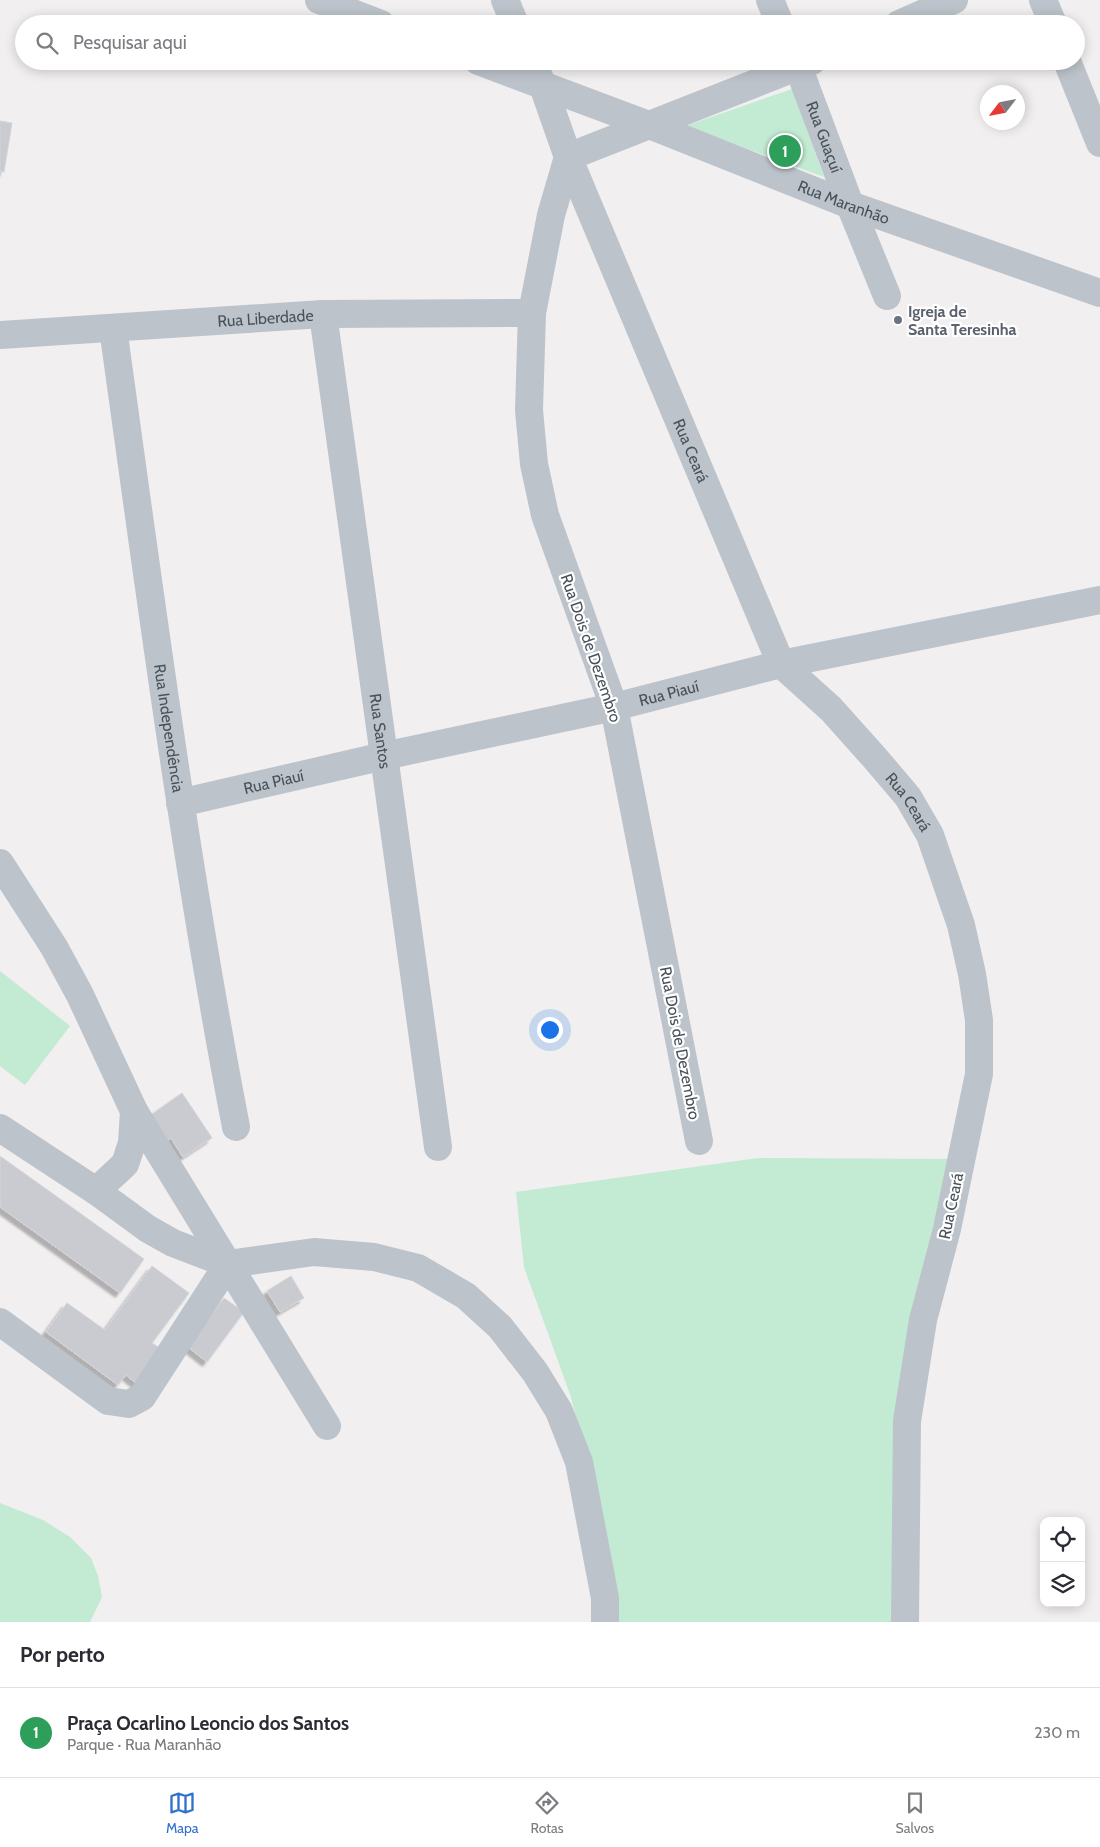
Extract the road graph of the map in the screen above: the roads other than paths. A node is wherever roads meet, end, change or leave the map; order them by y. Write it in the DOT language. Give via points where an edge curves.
graph roads {
  1 [pos="319,0"];
  2 [pos="505,0"];
  3 [pos="770,0"];
  4 [pos="954,0"];
  5 [pos="1043,0"];
  6 [pos="358,15"];
  7 [pos="511,15"];
  8 [pos="776,15"];
  9 [pos="920,15"];
  10 [pos="1049,15"];
  11 [pos="501,70"];
  12 [pos="536,70"];
  13 [pos="785,70"];
  14 [pos="804,70"];
  15 [pos="1071,70"];
  16 [pos="542,86"];
  17 [pos="648,125"];
  18 [pos="1100,143"];
  19 [pos="568,157"];
  20 [pos="850,205"];
  21 [pos="1100,292"];
  22 [pos="887,296"];
  23 [pos="532,313"];
  24 [pos="322,314"];
  25 [pos="113,328"];
  26 [pos="0,335"];
  27 [pos="1100,600"];
  28 [pos="781,664"];
  29 [pos="614,707"];
  30 [pos="384,756"];
  31 [pos="180,803"];
  32 [pos="0,862"];
  33 [pos="134,1110"];
  34 [pos="236,1127"];
  35 [pos="0,1128"];
  36 [pos="699,1141"];
  37 [pos="438,1147"];
  38 [pos="96,1191"];
  39 [pos="228,1264"];
  40 [pos="0,1322"];
  41 [pos="327,1426"];
  42 [pos="605,1622"];
  43 [pos="905,1622"];
  1 -- 6 [label="street"];
  2 -- 7 [label="street"];
  3 -- 8 [label="street"];
  4 -- 9 [label="street"];
  5 -- 10 [label="street"];
  11 -- 16 [label="street, Rua Maranhão"];
  12 -- 16 [label="street, Rua Ceará"];
  13 -- 17 [label="street"];
  14 -- 20 [label="street, Rua Guaçuí"];
  15 -- 18 [label="street"];
  16 -- 17 [label="street, Rua Maranhão"];
  16 -- 19 [label="street, Rua Ceará"];
  17 -- 19 [label="street"];
  17 -- 20 [label="street, Rua Maranhão"];
  19 -- 23 [label="street, Rua Dois de Dezembro" via="551,215"];
  19 -- 28 [label="street, Rua Ceará"];
  20 -- 21 [label="street, Rua Maranhão"];
  20 -- 22 [label="street, Rua Guaçuí"];
  23 -- 24 [label="street, Rua Liberdade"];
  23 -- 29 [label="street, Rua Dois de Dezembro" via="529,410 534,464 545,516"];
  24 -- 25 [label="street, Rua Liberdade"];
  24 -- 30 [label="street, Rua Santos"];
  25 -- 26 [label="street, Rua Liberdade"];
  25 -- 31 [label="street, Rua Independência"];
  27 -- 28 [label="street, Rua Piauí"];
  28 -- 29 [label="street, Rua Piauí"];
  28 -- 43 [label="street, Rua Ceará" via="831,709 874,757 908,797 930,835 961,925 979,1020 979,1074 947,1229 923,1320 907,1422"];
  29 -- 30 [label="street, Rua Piauí"];
  29 -- 36 [label="street, Rua Dois de Dezembro"];
  30 -- 31 [label="street, Rua Piauí"];
  30 -- 37 [label="street, Rua Santos"];
  31 -- 34 [label="street, Rua Independência"];
  32 -- 33 [label="street" via="80,995"];
  33 -- 38 [label="street" via="132,1143 125,1164"];
  33 -- 39 [label="street"];
  35 -- 38 [label="street"];
  38 -- 39 [label="street" via="173,1243"];
  39 -- 40 [label="street" via="142,1397 128,1404 108,1401"];
  39 -- 41 [label="street"];
  39 -- 42 [label="street" via="314,1252 374,1257 418,1268 466,1296 500,1327 535,1372 559,1411 579,1462 605,1598"];
}
